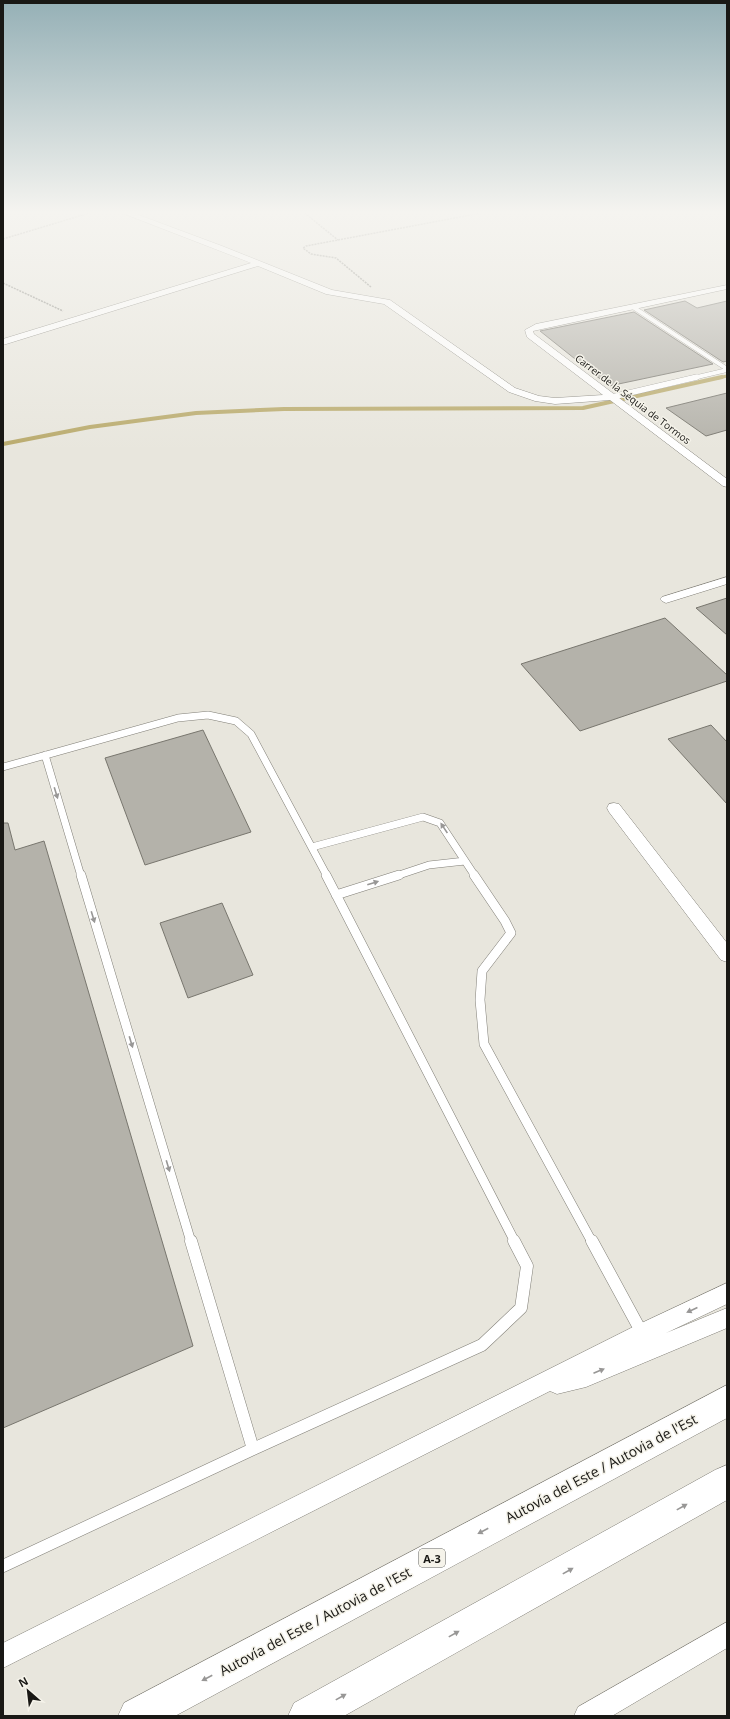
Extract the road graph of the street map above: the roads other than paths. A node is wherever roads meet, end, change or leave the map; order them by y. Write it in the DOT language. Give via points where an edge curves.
graph roads {
  1 [pos="168,291"];
  2 [pos="328,291"];
  3 [pos="707,291"];
  4 [pos="633,307"];
  5 [pos="3,342"];
  6 [pos="727,369"];
  7 [pos="612,397"];
  8 [pos="727,484"];
  9 [pos="727,580"];
  10 [pos="666,599"];
  11 [pos="45,755"];
  12 [pos="3,767"];
  13 [pos="614,808"];
  14 [pos="312,848"];
  15 [pos="465,861"];
  16 [pos="336,895"];
  17 [pos="727,955"];
  18 [pos="727,1293"];
  19 [pos="727,1318"];
  20 [pos="642,1333"];
  21 [pos="534,1388"];
  22 [pos="727,1401"];
  23 [pos="253,1449"];
  24 [pos="727,1482"];
  25 [pos="3,1566"];
  26 [pos="727,1634"];
  27 [pos="3,1656"];
  28 [pos="137,1716"];
  29 [pos="307,1716"];
  30 [pos="587,1716"];
  1 -- 5 [label="street"];
  2 -- 7 [label="street" via="387,302 512,390 538,399 555,401"];
  3 -- 4 [label="street"];
  4 -- 6 [label="lane"];
  4 -- 7 [label="street, Carrer de la Séquia de Tormos" via="529,330 530,335"];
  6 -- 7 [label="lane"];
  7 -- 8 [label="street, Carrer de la Séquia de Tormos"];
  9 -- 10 [label="street"];
  11 -- 12 [label="lane"];
  11 -- 14 [label="lane" via="178,718 208,715 236,721 251,734"];
  11 -- 23 [label="lane, one-way"];
  13 -- 17 [label="street"];
  15 -- 14 [label="lane, one-way" via="440,823 423,818"];
  14 -- 16 [label="lane"];
  16 -- 15 [label="lane, one-way" via="429,865"];
  15 -- 20 [label="lane" via="511,933 482,971 480,1000 484,1044"];
  16 -- 23 [label="lane" via="527,1266 521,1308 482,1345"];
  18 -- 20 [label="street, one-way"];
  21 -- 19 [label="street, one-way" via="586,1376"];
  20 -- 21 [label="street"];
  21 -- 27 [label="street"];
  22 -- 28 [label="highway, Autovía del Este / Autovia de l'Est / A-3, one-way"];
  23 -- 25 [label="lane"];
  29 -- 24 [label="highway, one-way"];
  26 -- 30 [label="street"];
}
